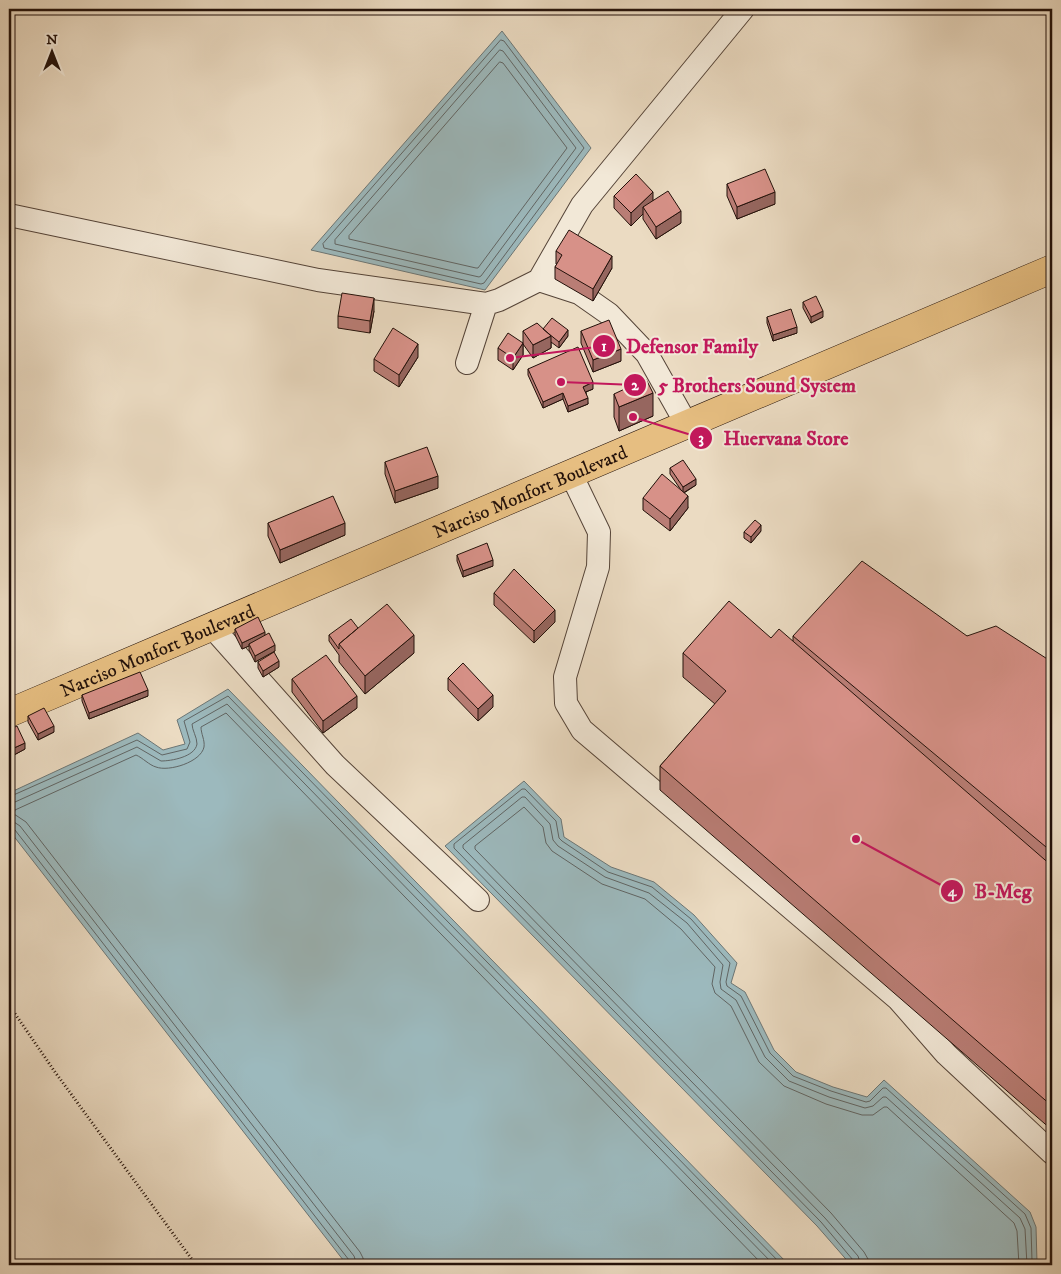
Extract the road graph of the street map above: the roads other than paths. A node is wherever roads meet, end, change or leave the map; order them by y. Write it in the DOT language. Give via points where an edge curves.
graph roads {
  1 [pos="743,9"];
  2 [pos="9,215"];
  3 [pos="1052,269"];
  4 [pos="538,280"];
  5 [pos="486,304"];
  6 [pos="466,363"];
  7 [pos="687,425"];
  8 [pos="570,474"];
  9 [pos="212,627"];
  10 [pos="9,713"];
  11 [pos="478,900"];
  12 [pos="1052,1153"];
  1 -- 4 [label="street" via="582,206"];
  2 -- 5 [label="street" via="318,280"];
  3 -- 7 [label="main road, Narciso Monfort Boulevard"];
  4 -- 5 [label="street"];
  4 -- 7 [label="street" via="578,293 609,314 648,354"];
  5 -- 6 [label="street"];
  7 -- 8 [label="main road, Narciso Monfort Boulevard"];
  8 -- 9 [label="main road, Narciso Monfort Boulevard"];
  8 -- 12 [label="street" via="599,532 598,566 565,677 566,702 582,730 898,999 946,1054"];
  9 -- 10 [label="main road, Narciso Monfort Boulevard"];
  9 -- 11 [label="street" via="335,765"];
}
